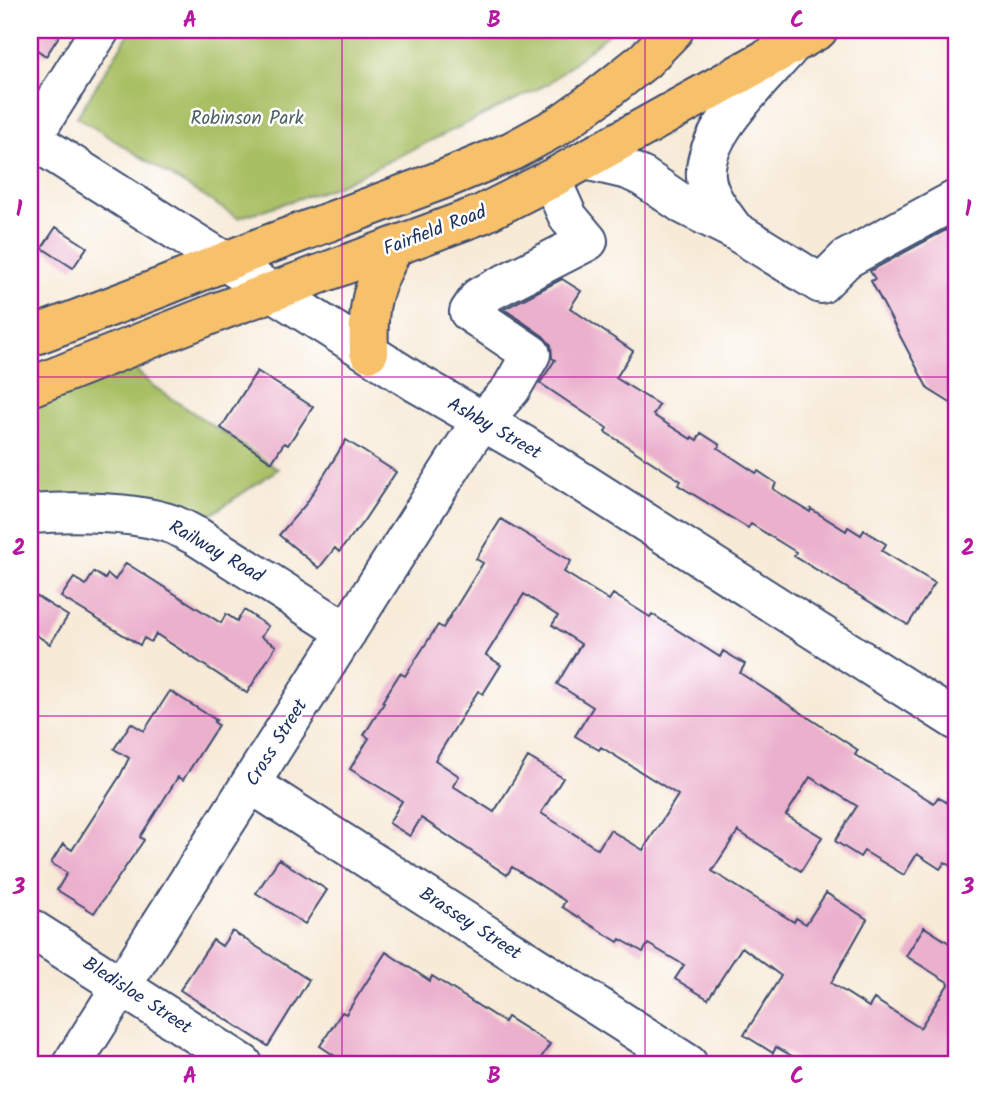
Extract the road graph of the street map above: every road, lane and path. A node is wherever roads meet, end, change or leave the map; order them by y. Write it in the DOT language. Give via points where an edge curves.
graph roads {
  1 [pos="100,30"];
  2 [pos="679,31"];
  3 [pos="804,38"];
  4 [pos="30,138"];
  5 [pos="585,160"];
  6 [pos="551,179"];
  7 [pos="957,199"];
  8 [pos="734,230"];
  9 [pos="394,247"];
  10 [pos="223,262"];
  11 [pos="273,292"];
  12 [pos="30,337"];
  13 [pos="369,352"];
  14 [pos="30,387"];
  15 [pos="482,422"];
  16 [pos="30,514"];
  17 [pos="347,632"];
  18 [pos="957,721"];
  19 [pos="251,784"];
  20 [pos="30,928"];
  21 [pos="122,987"];
  22 [pos="72,1064"];
  23 [pos="243,1064"];
  24 [pos="688,1064"];
  1 -- 4 [label="street"];
  2 -- 10 [label="main road" via="597,98 512,151"];
  3 -- 5 [label="main road, Fairfield Road"];
  3 -- 8 [label="street" via="731,117 709,153 709,188"];
  4 -- 10 [label="street, Ashby Street"];
  5 -- 6 [label="main road, Fairfield Road"];
  5 -- 8 [label="street" via="643,177 684,205"];
  6 -- 9 [label="main road, Fairfield Road" via="482,214"];
  6 -- 15 [label="street, Cross Street" via="568,216 588,241 479,297 469,312 531,354 511,389"];
  7 -- 8 [label="street" via="846,259 821,284"];
  9 -- 11 [label="main road, Fairfield Road"];
  9 -- 13 [label="main road" via="370,298"];
  10 -- 11 [label="street, Ashby Street"];
  10 -- 12 [label="main road"];
  11 -- 13 [label="street, Ashby Street"];
  11 -- 14 [label="main road, Fairfield Road"];
  13 -- 15 [label="street, Ashby Street"];
  15 -- 17 [label="street, Cross Street"];
  15 -- 18 [label="street, Ashby Street" via="524,444"];
  16 -- 17 [label="street, Railway Road" via="142,517 173,524"];
  17 -- 19 [label="street, Cross Street"];
  19 -- 21 [label="street, Cross Street"];
  19 -- 24 [label="street, Brassey Street"];
  20 -- 21 [label="street, Bledisloe Street"];
  21 -- 22 [label="street, Cross Street"];
  21 -- 23 [label="street, Bledisloe Street"];
}
